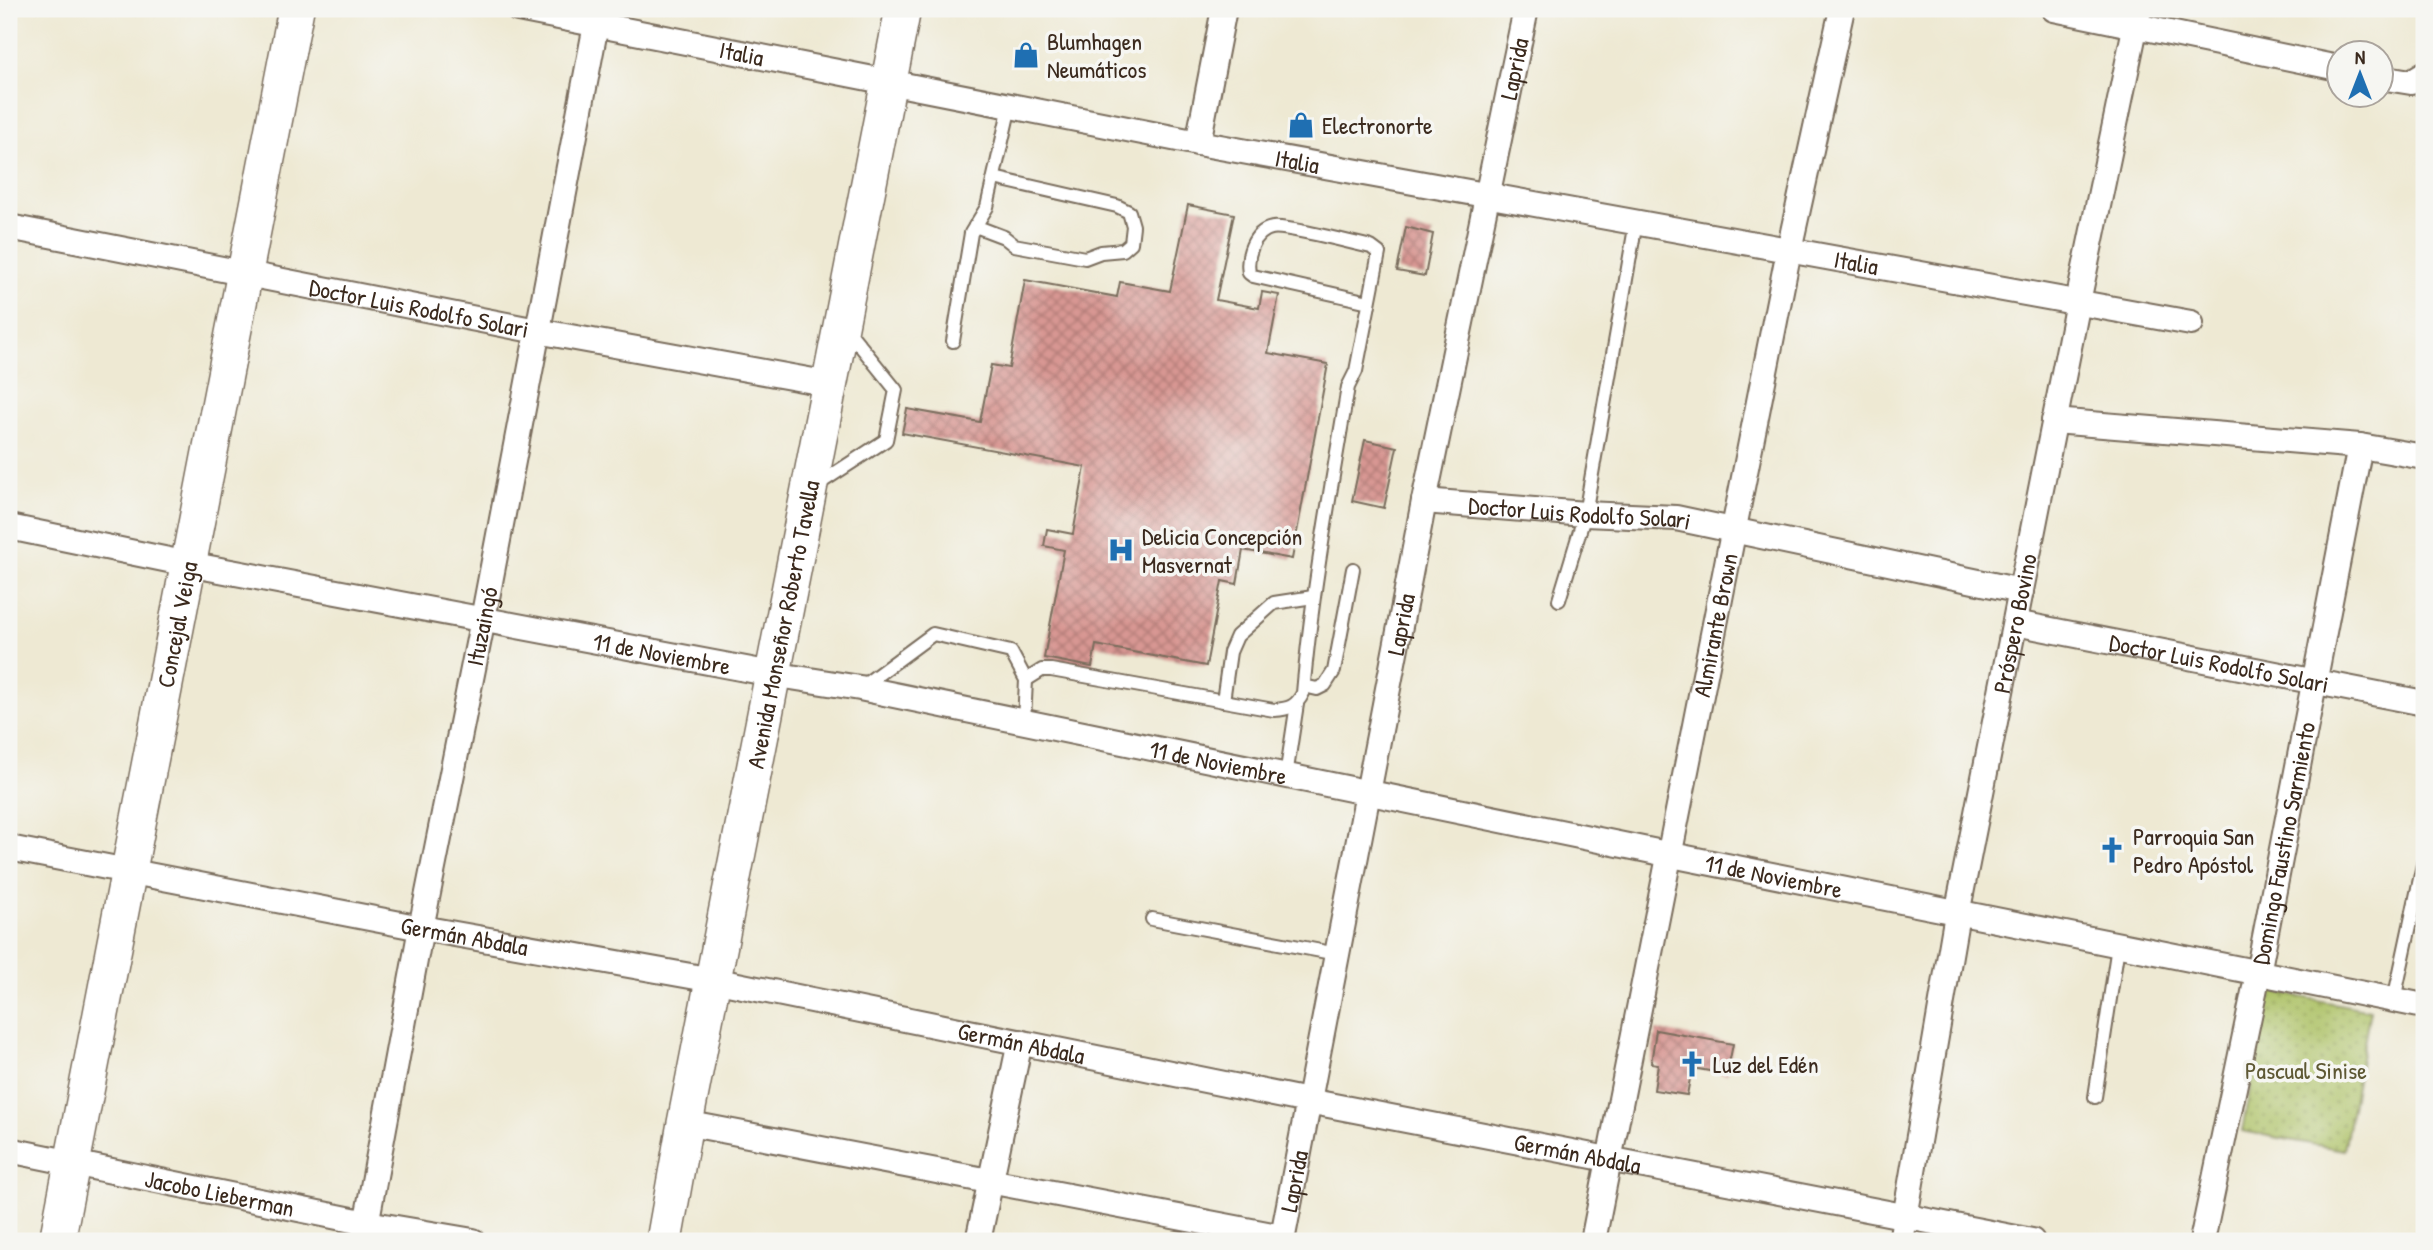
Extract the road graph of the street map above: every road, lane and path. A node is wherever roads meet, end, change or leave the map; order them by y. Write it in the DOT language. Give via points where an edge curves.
graph roads {
  1 [pos="296,9"];
  2 [pos="518,9"];
  3 [pos="903,9"];
  4 [pos="1224,9"];
  5 [pos="1526,9"];
  6 [pos="1842,9"];
  7 [pos="2054,9"];
  8 [pos="597,17"];
  9 [pos="2137,17"];
  10 [pos="2324,64"];
  11 [pos="2424,74"];
  12 [pos="2394,80"];
  13 [pos="888,82"];
  14 [pos="1010,106"];
  15 [pos="1198,143"];
  16 [pos="994,178"];
  17 [pos="1489,194"];
  18 [pos="1636,222"];
  19 [pos="975,226"];
  20 [pos="9,227"];
  21 [pos="1789,250"];
  22 [pos="245,272"];
  23 [pos="1369,302"];
  24 [pos="2078,302"];
  25 [pos="842,322"];
  26 [pos="2191,323"];
  27 [pos="537,331"];
  28 [pos="953,341"];
  29 [pos="830,384"];
  30 [pos="2054,421"];
  31 [pos="2360,446"];
  32 [pos="2424,457"];
  33 [pos="808,491"];
  34 [pos="1424,501"];
  35 [pos="1585,514"];
  36 [pos="9,527"];
  37 [pos="1735,530"];
  38 [pos="188,564"];
  39 [pos="1353,569"];
  40 [pos="2021,590"];
  41 [pos="1313,597"];
  42 [pos="1559,600"];
  43 [pos="483,619"];
  44 [pos="2015,623"];
  45 [pos="772,674"];
  46 [pos="1026,680"];
  47 [pos="2315,681"];
  48 [pos="1304,686"];
  49 [pos="860,688"];
  50 [pos="1223,701"];
  51 [pos="2424,703"];
  52 [pos="1297,704"];
  53 [pos="1024,722"];
  54 [pos="1286,776"];
  55 [pos="1368,792"];
  56 [pos="9,848"];
  57 [pos="1668,853"];
  58 [pos="2424,860"];
  59 [pos="128,872"];
  60 [pos="1957,914"];
  61 [pos="1152,919"];
  62 [pos="421,928"];
  63 [pos="2118,946"];
  64 [pos="1337,954"];
  65 [pos="2258,973"];
  66 [pos="713,980"];
  67 [pos="2394,1000"];
  68 [pos="2424,1006"];
  69 [pos="1020,1042"];
  70 [pos="2095,1097"];
  71 [pos="1308,1101"];
  72 [pos="685,1123"];
  73 [pos="9,1150"];
  74 [pos="1608,1159"];
  75 [pos="72,1163"];
  76 [pos="990,1183"];
  77 [pos="1903,1230"];
  78 [pos="365,1232"];
  79 [pos="1283,1239"];
  80 [pos="57,1241"];
  81 [pos="473,1241"];
  82 [pos="664,1241"];
  83 [pos="978,1241"];
  84 [pos="1593,1241"];
  85 [pos="2032,1241"];
  86 [pos="2202,1241"];
  1 -- 22 [label="main road, Concejal Veiga"];
  2 -- 8 [label="street, Italia"];
  3 -- 13 [label="main road, Avenida Monseñor Roberto Tavella"];
  4 -- 15 [label="street"];
  5 -- 17 [label="street, Laprida"];
  6 -- 21 [label="street, Almirante Brown"];
  7 -- 9 [label="street"];
  8 -- 13 [label="street, Italia"];
  8 -- 27 [label="street, Ituzaingó"];
  9 -- 10 [label="street"];
  9 -- 24 [label="street, Próspero Bovino"];
  11 -- 12 [label="street" via="2411,82"];
  13 -- 14 [label="street, Italia"];
  13 -- 25 [label="main road, Avenida Monseñor Roberto Tavella"];
  14 -- 15 [label="street, Italia"];
  14 -- 16 [label="lane"];
  15 -- 17 [label="street, Italia"];
  16 -- 19 [label="lane" via="987,207"];
  16 -- 19 [label="lane" via="1117,206 1129,212 1131,243 1123,250 1085,258 1014,245"];
  17 -- 18 [label="street, Italia"];
  17 -- 34 [label="street, Laprida"];
  18 -- 21 [label="street, Italia"];
  18 -- 35 [label="lane"];
  19 -- 28 [label="lane"];
  20 -- 22 [label="street, Doctor Luis Rodolfo Solari"];
  21 -- 24 [label="street, Italia"];
  21 -- 37 [label="street, Almirante Brown"];
  22 -- 27 [label="street, Doctor Luis Rodolfo Solari"];
  22 -- 38 [label="main road, Concejal Veiga"];
  23 -- 23 [label="lane" via="1379,253 1371,247 1277,227 1258,234 1253,241 1248,273"];
  23 -- 41 [label="lane" via="1356,371 1348,387"];
  24 -- 26 [label="street, Italia"];
  24 -- 30 [label="street, Próspero Bovino"];
  25 -- 29 [label="main road, Avenida Monseñor Roberto Tavella"];
  25 -- 33 [label="lane" via="896,390 886,440"];
  27 -- 29 [label="street, Doctor Luis Rodolfo Solari"];
  27 -- 43 [label="street, Ituzaingó"];
  29 -- 33 [label="main road, Avenida Monseñor Roberto Tavella"];
  30 -- 31 [label="street"];
  30 -- 40 [label="street, Próspero Bovino"];
  31 -- 32 [label="street"];
  31 -- 47 [label="street, Domingo Faustino Sarmiento"];
  33 -- 45 [label="main road, Avenida Monseñor Roberto Tavella"];
  34 -- 35 [label="street, Doctor Luis Rodolfo Solari"];
  34 -- 55 [label="street, Laprida"];
  35 -- 37 [label="street, Doctor Luis Rodolfo Solari" via="1676,518"];
  35 -- 42 [label="lane"];
  36 -- 38 [label="street, 11 de Noviembre"];
  37 -- 40 [label="street, Doctor Luis Rodolfo Solari"];
  37 -- 57 [label="street, Almirante Brown"];
  38 -- 43 [label="street, 11 de Noviembre"];
  38 -- 59 [label="main road, Concejal Veiga"];
  39 -- 48 [label="lane" via="1334,671 1317,690"];
  40 -- 44 [label="street, Próspero Bovino"];
  41 -- 48 [label="lane"];
  41 -- 50 [label="lane" via="1274,603 1237,636"];
  43 -- 45 [label="street, 11 de Noviembre"];
  43 -- 62 [label="street, Ituzaingó"];
  44 -- 47 [label="street, Doctor Luis Rodolfo Solari"];
  44 -- 60 [label="street, Próspero Bovino"];
  45 -- 49 [label="street, 11 de Noviembre"];
  45 -- 66 [label="main road, Avenida Monseñor Roberto Tavella"];
  46 -- 49 [label="lane" via="1011,652 933,634"];
  46 -- 50 [label="lane" via="1041,670 1051,670"];
  46 -- 53 [label="lane"];
  47 -- 51 [label="street, Doctor Luis Rodolfo Solari"];
  47 -- 65 [label="street, Domingo Faustino Sarmiento"];
  48 -- 52 [label="lane"];
  49 -- 53 [label="street, 11 de Noviembre"];
  50 -- 52 [label="lane" via="1273,710"];
  52 -- 54 [label="lane"];
  53 -- 54 [label="street, 11 de Noviembre"];
  54 -- 55 [label="street, 11 de Noviembre"];
  55 -- 57 [label="street, 11 de Noviembre"];
  55 -- 64 [label="street, Laprida"];
  56 -- 59 [label="street, Germán Abdala"];
  57 -- 60 [label="street, 11 de Noviembre"];
  57 -- 74 [label="street, Almirante Brown"];
  58 -- 67 [label="lane"];
  59 -- 62 [label="street, Germán Abdala"];
  59 -- 75 [label="main road, Concejal Veiga"];
  60 -- 63 [label="street, 11 de Noviembre"];
  60 -- 77 [label="street, Próspero Bovino"];
  61 -- 64 [label="lane"];
  62 -- 66 [label="street, Germán Abdala"];
  62 -- 78 [label="street, Ituzaingó"];
  63 -- 65 [label="street, 11 de Noviembre"];
  63 -- 70 [label="lane"];
  64 -- 71 [label="street, Laprida"];
  65 -- 67 [label="street, 11 de Noviembre"];
  65 -- 86 [label="street, Domingo Faustino Sarmiento"];
  66 -- 69 [label="street, Germán Abdala"];
  66 -- 72 [label="main road, Avenida Monseñor Roberto Tavella"];
  67 -- 68 [label="street, 11 de Noviembre"];
  69 -- 71 [label="street, Germán Abdala"];
  69 -- 76 [label="street"];
  71 -- 74 [label="street, Germán Abdala"];
  71 -- 79 [label="street, Laprida"];
  72 -- 76 [label="street"];
  72 -- 82 [label="main road, Avenida Monseñor Roberto Tavella"];
  73 -- 75 [label="street, Jacobo Lieberman"];
  74 -- 77 [label="street, Germán Abdala"];
  74 -- 84 [label="street, Almirante Brown"];
  75 -- 78 [label="street, Jacobo Lieberman"];
  75 -- 80 [label="main road, Concejal Veiga"];
  76 -- 79 [label="street"];
  76 -- 83 [label="street"];
  77 -- 85 [label="street, Germán Abdala"];
  78 -- 81 [label="street, Jacobo Lieberman"];
}
